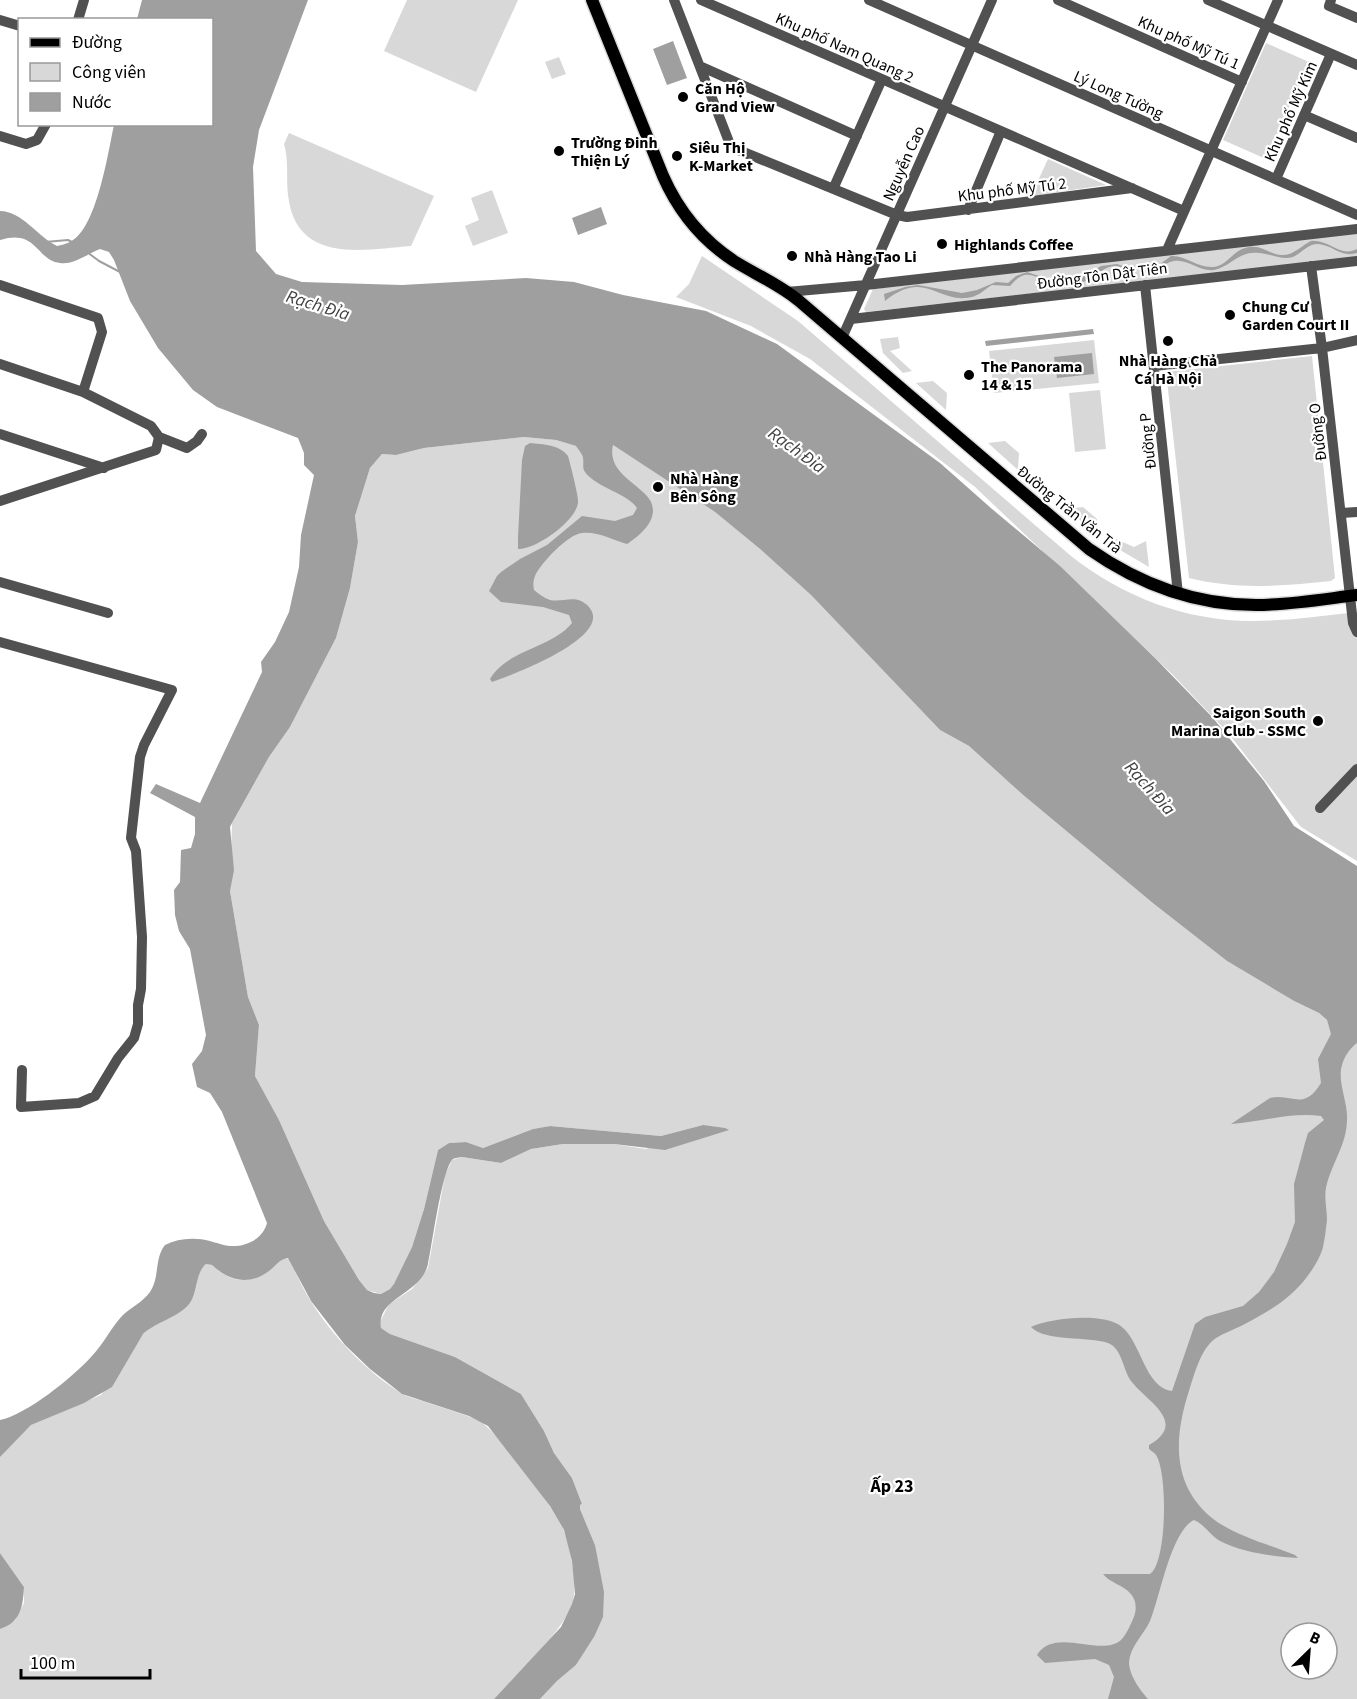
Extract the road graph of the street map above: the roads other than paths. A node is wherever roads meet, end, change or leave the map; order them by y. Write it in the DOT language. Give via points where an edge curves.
graph roads {
  1 [pos="84,0"];
  2 [pos="592,0"];
  3 [pos="674,0"];
  4 [pos="701,0"];
  5 [pos="868,0"];
  6 [pos="992,0"];
  7 [pos="1058,0"];
  8 [pos="1208,0"];
  9 [pos="1278,0"];
  10 [pos="1331,0"];
  11 [pos="79,18"];
  12 [pos="1357,18"];
  13 [pos="0,21"];
  14 [pos="18,26"];
  15 [pos="1266,26"];
  16 [pos="972,45"];
  17 [pos="1331,54"];
  18 [pos="1357,65"];
  19 [pos="702,67"];
  20 [pos="882,79"];
  21 [pos="1242,82"];
  22 [pos="945,107"];
  23 [pos="1304,115"];
  24 [pos="45,126"];
  25 [pos="1001,131"];
  26 [pos="0,136"];
  27 [pos="857,136"];
  28 [pos="1357,138"];
  29 [pos="1211,151"];
  30 [pos="1276,179"];
  31 [pos="834,187"];
  32 [pos="1132,188"];
  33 [pos="968,210"];
  34 [pos="1184,211"];
  35 [pos="897,215"];
  36 [pos="1357,215"];
  37 [pos="1357,229"];
  38 [pos="1167,250"];
  39 [pos="1357,261"];
  40 [pos="1311,266"];
  41 [pos="0,285"];
  42 [pos="866,285"];
  43 [pos="1145,285"];
  44 [pos="787,292"];
  45 [pos="851,319"];
  46 [pos="842,338"];
  47 [pos="1357,340"];
  48 [pos="1322,348"];
  49 [pos="0,364"];
  50 [pos="1154,366"];
  51 [pos="83,392"];
  52 [pos="202,434"];
  53 [pos="1,435"];
  54 [pos="159,437"];
  55 [pos="104,468"];
  56 [pos="0,501"];
  57 [pos="1357,512"];
  58 [pos="1341,513"];
  59 [pos="0,582"];
  60 [pos="1178,594"];
  61 [pos="1354,595"];
  62 [pos="108,613"];
  63 [pos="1357,632"];
  64 [pos="0,642"];
  65 [pos="1357,769"];
  66 [pos="1320,808"];
  67 [pos="22,1070"];
  1 -- 11 [label="street"];
  2 -- 44 [label="main road, Đường Trần Văn Trà" via="676,202 692,224 723,253"];
  3 -- 19 [label="street"];
  4 -- 20 [label="street, Khu phố Nam Quang 2"];
  5 -- 16 [label="street, Lý Long Tường"];
  6 -- 16 [label="street, Nguyễn Cao"];
  7 -- 21 [label="street, Khu phố Mỹ Tú 1"];
  8 -- 15 [label="street"];
  9 -- 15 [label="street"];
  10 -- 12 [label="street" via="1329,6"];
  13 -- 14 [label="street"];
  15 -- 17 [label="street"];
  15 -- 21 [label="street"];
  16 -- 22 [label="street, Nguyễn Cao"];
  16 -- 29 [label="street, Lý Long Tường"];
  17 -- 18 [label="street"];
  17 -- 23 [label="street, Khu phố Mỹ Kim"];
  19 -- 27 [label="street"];
  19 -- 31 [label="street" via="731,147"];
  20 -- 22 [label="street, Khu phố Nam Quang 2"];
  20 -- 27 [label="street"];
  21 -- 29 [label="street"];
  22 -- 25 [label="street, Khu phố Mỹ Tú 2"];
  22 -- 35 [label="street, Nguyễn Cao"];
  23 -- 28 [label="street"];
  23 -- 30 [label="street, Khu phố Mỹ Kim"];
  24 -- 26 [label="street" via="37,140 26,144"];
  25 -- 32 [label="street, Khu phố Mỹ Tú 2"];
  25 -- 33 [label="street"];
  27 -- 31 [label="street"];
  29 -- 30 [label="street, Lý Long Tường"];
  29 -- 34 [label="street"];
  30 -- 36 [label="street, Lý Long Tường"];
  31 -- 35 [label="street"];
  32 -- 33 [label="street, Khu phố Mỹ Tú 2"];
  32 -- 34 [label="street, Khu phố Mỹ Tú 2"];
  33 -- 35 [label="street, Khu phố Mỹ Tú 2"];
  34 -- 38 [label="street"];
  35 -- 42 [label="street, Nguyễn Cao"];
  37 -- 38 [label="street, Đường Tôn Dật Tiên"];
  38 -- 42 [label="street, Đường Tôn Dật Tiên"];
  39 -- 40 [label="street, Đường Tôn Dật Tiên"];
  40 -- 43 [label="street, Đường Tôn Dật Tiên"];
  40 -- 48 [label="street, Đường O"];
  41 -- 51 [label="street" via="98,318 102,332"];
  42 -- 44 [label="street, Đường Tôn Dật Tiên"];
  42 -- 45 [label="street, Nguyễn Cao"];
  43 -- 45 [label="street, Đường Tôn Dật Tiên"];
  43 -- 50 [label="street, Đường P"];
  44 -- 46 [label="main road, Đường Trần Văn Trà"];
  45 -- 46 [label="street, Nguyễn Cao"];
  46 -- 60 [label="main road, Đường Trần Văn Trà" via="1089,549 1126,573"];
  47 -- 48 [label="street"];
  48 -- 50 [label="street"];
  48 -- 58 [label="street, Đường O"];
  49 -- 51 [label="street"];
  50 -- 60 [label="street, Đường P"];
  51 -- 54 [label="street" via="151,426"];
  52 -- 54 [label="street" via="187,448"];
  53 -- 55 [label="street"];
  54 -- 55 [label="street" via="156,450"];
  55 -- 56 [label="street"];
  57 -- 58 [label="street"];
  58 -- 61 [label="street, Đường O"];
  59 -- 62 [label="street"];
  60 -- 61 [label="main road, Đường Trần Văn Trà" via="1257,605"];
  61 -- 63 [label="street, Đường O" via="1353,623"];
  64 -- 67 [label="street" via="172,690 140,757 131,838 136,851 142,937 141,988 134,1038 94,1096 79,1103 21,1107"];
  65 -- 66 [label="street"];
}
